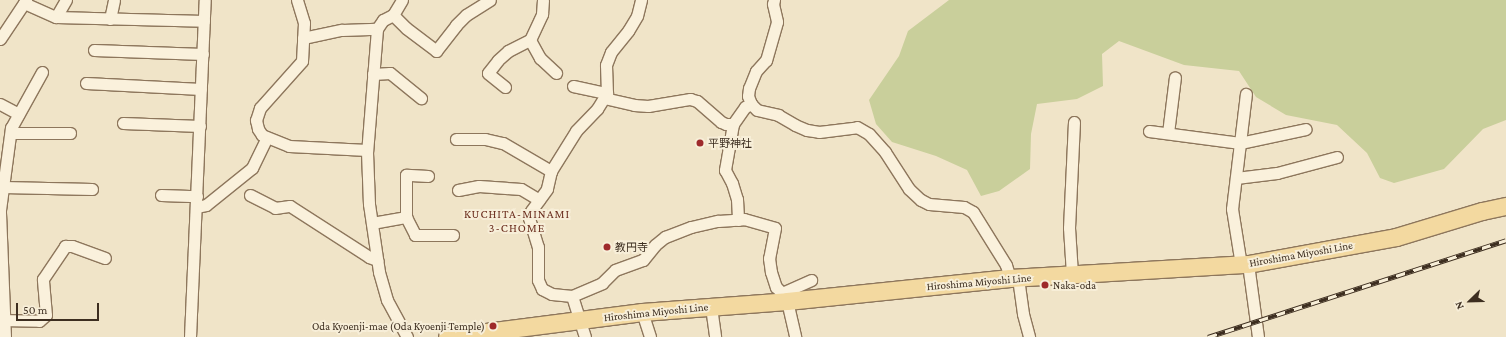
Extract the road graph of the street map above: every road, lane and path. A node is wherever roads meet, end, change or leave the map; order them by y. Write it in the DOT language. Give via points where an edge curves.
graph roads {
  1 [pos="66,0"];
  2 [pos="114,0"];
  3 [pos="205,0"];
  4 [pos="297,0"];
  5 [pos="402,0"];
  6 [pos="490,0"];
  7 [pos="543,0"];
  8 [pos="641,0"];
  9 [pos="774,0"];
  10 [pos="25,2"];
  11 [pos="393,14"];
  12 [pos="56,17"];
  13 [pos="110,18"];
  14 [pos="204,21"];
  15 [pos="377,29"];
  16 [pos="0,38"];
  17 [pos="303,38"];
  18 [pos="530,40"];
  19 [pos="94,50"];
  20 [pos="203,54"];
  21 [pos="42,72"];
  22 [pos="556,73"];
  23 [pos="373,74"];
  24 [pos="1175,77"];
  25 [pos="86,82"];
  26 [pos="573,86"];
  27 [pos="505,88"];
  28 [pos="202,89"];
  29 [pos="1246,94"];
  30 [pos="605,96"];
  31 [pos="421,98"];
  32 [pos="0,104"];
  33 [pos="751,104"];
  34 [pos="19,114"];
  35 [pos="1074,122"];
  36 [pos="123,123"];
  37 [pos="733,124"];
  38 [pos="200,126"];
  39 [pos="1306,129"];
  40 [pos="1149,131"];
  41 [pos="11,132"];
  42 [pos="70,133"];
  43 [pos="1168,133"];
  44 [pos="267,137"];
  45 [pos="456,139"];
  46 [pos="1240,143"];
  47 [pos="367,150"];
  48 [pos="4,157"];
  49 [pos="1337,157"];
  50 [pos="551,171"];
  51 [pos="428,176"];
  52 [pos="1236,178"];
  53 [pos="3,187"];
  54 [pos="92,189"];
  55 [pos="458,190"];
  56 [pos="161,195"];
  57 [pos="250,195"];
  58 [pos="539,200"];
  59 [pos="197,202"];
  60 [pos="1506,206"];
  61 [pos="0,210"];
  62 [pos="406,217"];
  63 [pos="738,220"];
  64 [pos="372,222"];
  65 [pos="453,236"];
  66 [pos="105,258"];
  67 [pos="377,260"];
  68 [pos="1,264"];
  69 [pos="1245,265"];
  70 [pos="1072,274"];
  71 [pos="1014,278"];
  72 [pos="810,280"];
  73 [pos="572,296"];
  74 [pos="784,299"];
  75 [pos="711,307"];
  76 [pos="642,312"];
  77 [pos="2,320"];
  78 [pos="579,321"];
  79 [pos="5,337"];
  80 [pos="190,337"];
  81 [pos="407,337"];
  82 [pos="447,337"];
  83 [pos="585,337"];
  84 [pos="650,337"];
  85 [pos="715,337"];
  86 [pos="796,337"];
  87 [pos="1029,337"];
  88 [pos="1258,337"];
  1 -- 12 [label="street"];
  2 -- 13 [label="street"];
  3 -- 14 [label="street"];
  4 -- 17 [label="street" via="304,24"];
  5 -- 11 [label="street"];
  6 -- 11 [label="street" via="466,15 436,51 406,28"];
  7 -- 18 [label="street" via="542,14"];
  8 -- 30 [label="street" via="637,16 611,52 606,65"];
  9 -- 33 [label="street" via="777,22 766,60 756,71 749,88"];
  10 -- 12 [label="street"];
  10 -- 16 [label="street"];
  11 -- 15 [label="street" via="383,20"];
  12 -- 13 [label="street"];
  13 -- 14 [label="street"];
  14 -- 20 [label="street"];
  15 -- 17 [label="street" via="342,30"];
  15 -- 23 [label="street"];
  17 -- 44 [label="street" via="302,61 260,108 256,120 258,130"];
  18 -- 22 [label="street" via="540,58"];
  18 -- 27 [label="street" via="508,51 488,73"];
  19 -- 20 [label="street"];
  20 -- 28 [label="street"];
  21 -- 34 [label="street"];
  23 -- 31 [label="street" via="390,73"];
  23 -- 47 [label="street"];
  24 -- 43 [label="street"];
  25 -- 28 [label="street"];
  26 -- 30 [label="street"];
  28 -- 38 [label="street"];
  29 -- 46 [label="street"];
  30 -- 37 [label="street" via="634,105 648,106 690,99 698,101 721,122"];
  30 -- 50 [label="street" via="576,132"];
  32 -- 34 [label="street"];
  33 -- 37 [label="street" via="745,107"];
  33 -- 71 [label="street" via="757,110 778,115 807,130 819,132 857,127 869,134 921,200 929,204 964,208 973,212"];
  34 -- 41 [label="street"];
  35 -- 70 [label="street" via="1069,228"];
  36 -- 38 [label="street"];
  37 -- 63 [label="street" via="725,170 732,183"];
  38 -- 59 [label="street"];
  39 -- 46 [label="street"];
  40 -- 43 [label="street"];
  41 -- 42 [label="street"];
  41 -- 48 [label="street"];
  43 -- 46 [label="street"];
  44 -- 47 [label="street" via="289,146"];
  44 -- 59 [label="street" via="252,168 206,205"];
  45 -- 50 [label="street" via="485,139 503,143"];
  46 -- 52 [label="street"];
  47 -- 64 [label="street"];
  48 -- 53 [label="street"];
  49 -- 52 [label="street" via="1277,173"];
  50 -- 58 [label="street" via="547,189"];
  51 -- 62 [label="street" via="406,175"];
  52 -- 69 [label="street" via="1232,209"];
  53 -- 54 [label="street"];
  53 -- 61 [label="street"];
  55 -- 58 [label="street" via="479,186 521,189"];
  56 -- 59 [label="street"];
  57 -- 67 [label="street" via="275,208 290,206"];
  58 -- 73 [label="street" via="529,218 538,247 538,280 542,289 552,294"];
  59 -- 80 [label="street"];
  60 -- 69 [label="main road, Hiroshima Miyoshi Line" via="1396,236"];
  61 -- 68 [label="street"];
  62 -- 64 [label="street"];
  62 -- 65 [label="street" via="415,235"];
  63 -- 73 [label="street" via="718,220 691,227 665,238 642,260 615,270 602,283"];
  63 -- 74 [label="street" via="744,219 775,228 770,258 771,272 776,287"];
  64 -- 67 [label="street"];
  66 -- 77 [label="street" via="72,246 65,246 42,279 46,315 39,321"];
  67 -- 81 [label="street" via="388,300"];
  68 -- 77 [label="street"];
  69 -- 70 [label="main road, Hiroshima Miyoshi Line"];
  69 -- 88 [label="street"];
  70 -- 71 [label="main road, Hiroshima Miyoshi Line"];
  71 -- 74 [label="main road, Hiroshima Miyoshi Line"];
  71 -- 87 [label="street"];
  72 -- 74 [label="street"];
  73 -- 78 [label="street"];
  74 -- 75 [label="main road, Hiroshima Miyoshi Line"];
  74 -- 86 [label="street"];
  75 -- 76 [label="main road, Hiroshima Miyoshi Line"];
  75 -- 85 [label="street"];
  76 -- 78 [label="main road, Hiroshima Miyoshi Line"];
  76 -- 84 [label="street"];
  77 -- 79 [label="street"];
  78 -- 82 [label="main road, Hiroshima Miyoshi Line"];
  78 -- 83 [label="street"];
}
